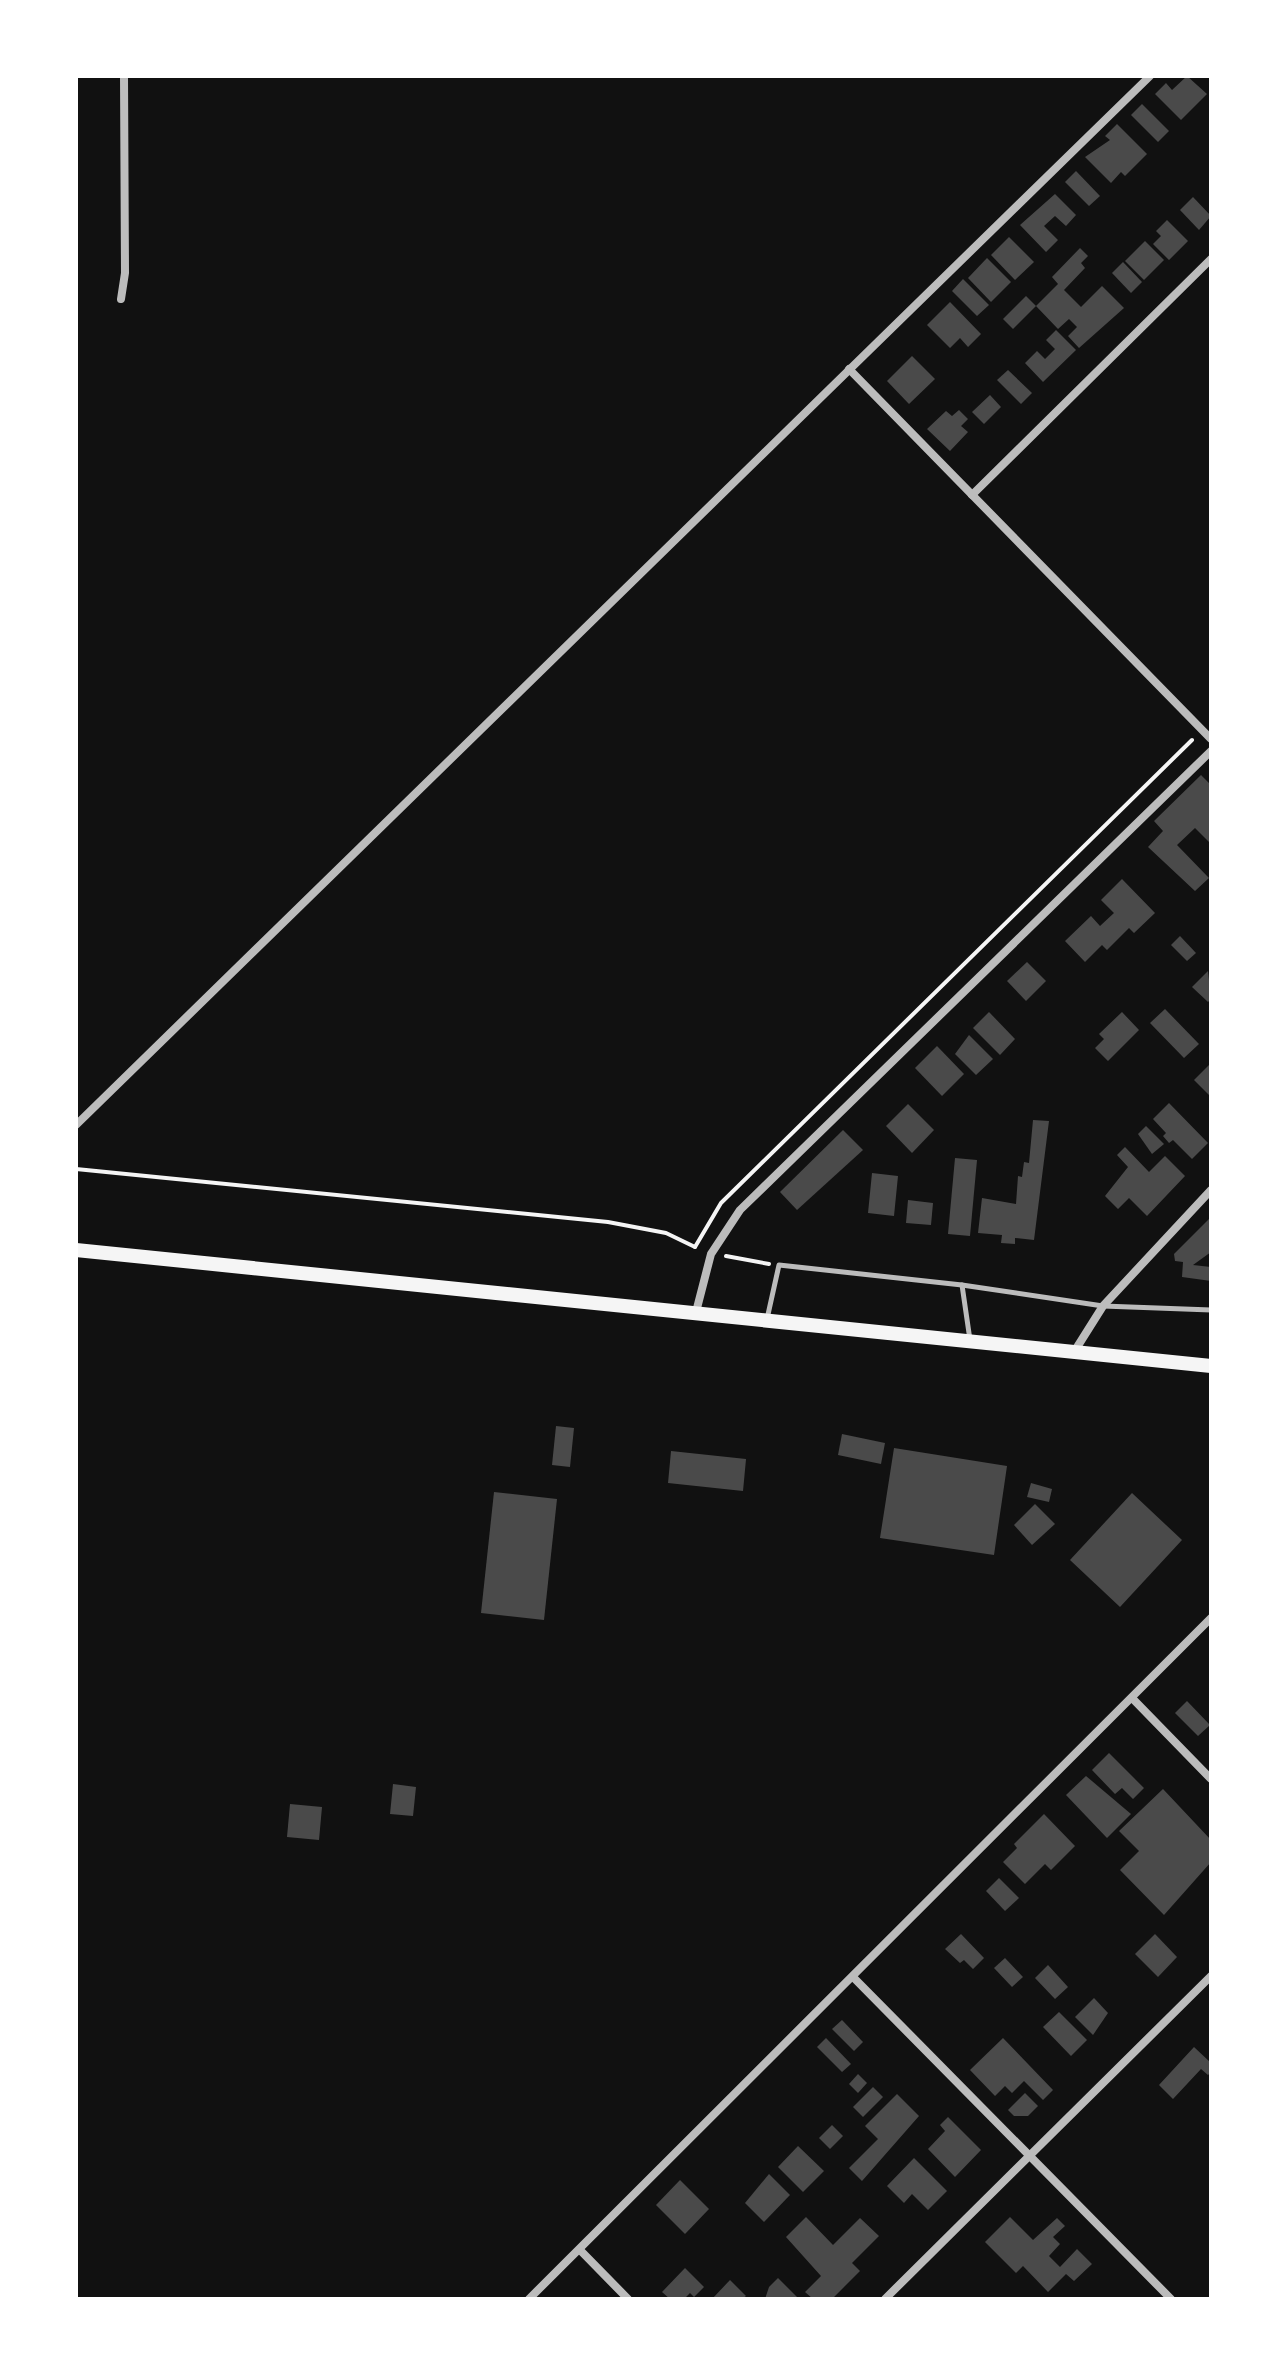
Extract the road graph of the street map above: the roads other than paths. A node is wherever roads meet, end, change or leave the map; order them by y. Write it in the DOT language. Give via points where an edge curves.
graph roads {
  1 [pos="124,76"];
  2 [pos="1150,76"];
  3 [pos="1211,259"];
  4 [pos="121,299"];
  5 [pos="849,369"];
  6 [pos="972,495"];
  7 [pos="1211,739"];
  8 [pos="1211,751"];
  9 [pos="76,1125"];
  10 [pos="1211,1190"];
  11 [pos="76,1250"];
  12 [pos="962,1285"];
  13 [pos="1103,1306"];
  14 [pos="1211,1310"];
  15 [pos="696,1312"];
  16 [pos="766,1320"];
  17 [pos="970,1341"];
  18 [pos="1074,1352"];
  19 [pos="1211,1366"];
  20 [pos="1211,1618"];
  21 [pos="1132,1698"];
  22 [pos="1211,1779"];
  23 [pos="1211,1976"];
  24 [pos="853,1977"];
  25 [pos="1028,2154"];
  26 [pos="580,2250"];
  27 [pos="529,2299"];
  28 [pos="628,2299"];
  29 [pos="885,2299"];
  30 [pos="1171,2299"];
  1 -- 4 [label="street"];
  2 -- 5 [label="street"];
  3 -- 6 [label="street"];
  5 -- 6 [label="street"];
  5 -- 9 [label="street"];
  6 -- 7 [label="street"];
  8 -- 15 [label="street" via="740,1210 711,1254"];
  10 -- 13 [label="street"];
  11 -- 15 [label="main road"];
  12 -- 13 [label="lane"];
  12 -- 16 [label="lane" via="779,1265"];
  12 -- 17 [label="lane"];
  13 -- 14 [label="lane"];
  13 -- 18 [label="street"];
  15 -- 16 [label="main road"];
  16 -- 17 [label="main road"];
  17 -- 18 [label="main road"];
  18 -- 19 [label="main road"];
  20 -- 21 [label="street"];
  21 -- 22 [label="street"];
  21 -- 24 [label="street"];
  23 -- 25 [label="street"];
  24 -- 25 [label="street"];
  24 -- 26 [label="street"];
  25 -- 29 [label="street"];
  25 -- 30 [label="street"];
  26 -- 27 [label="street"];
  26 -- 28 [label="street"];
}
